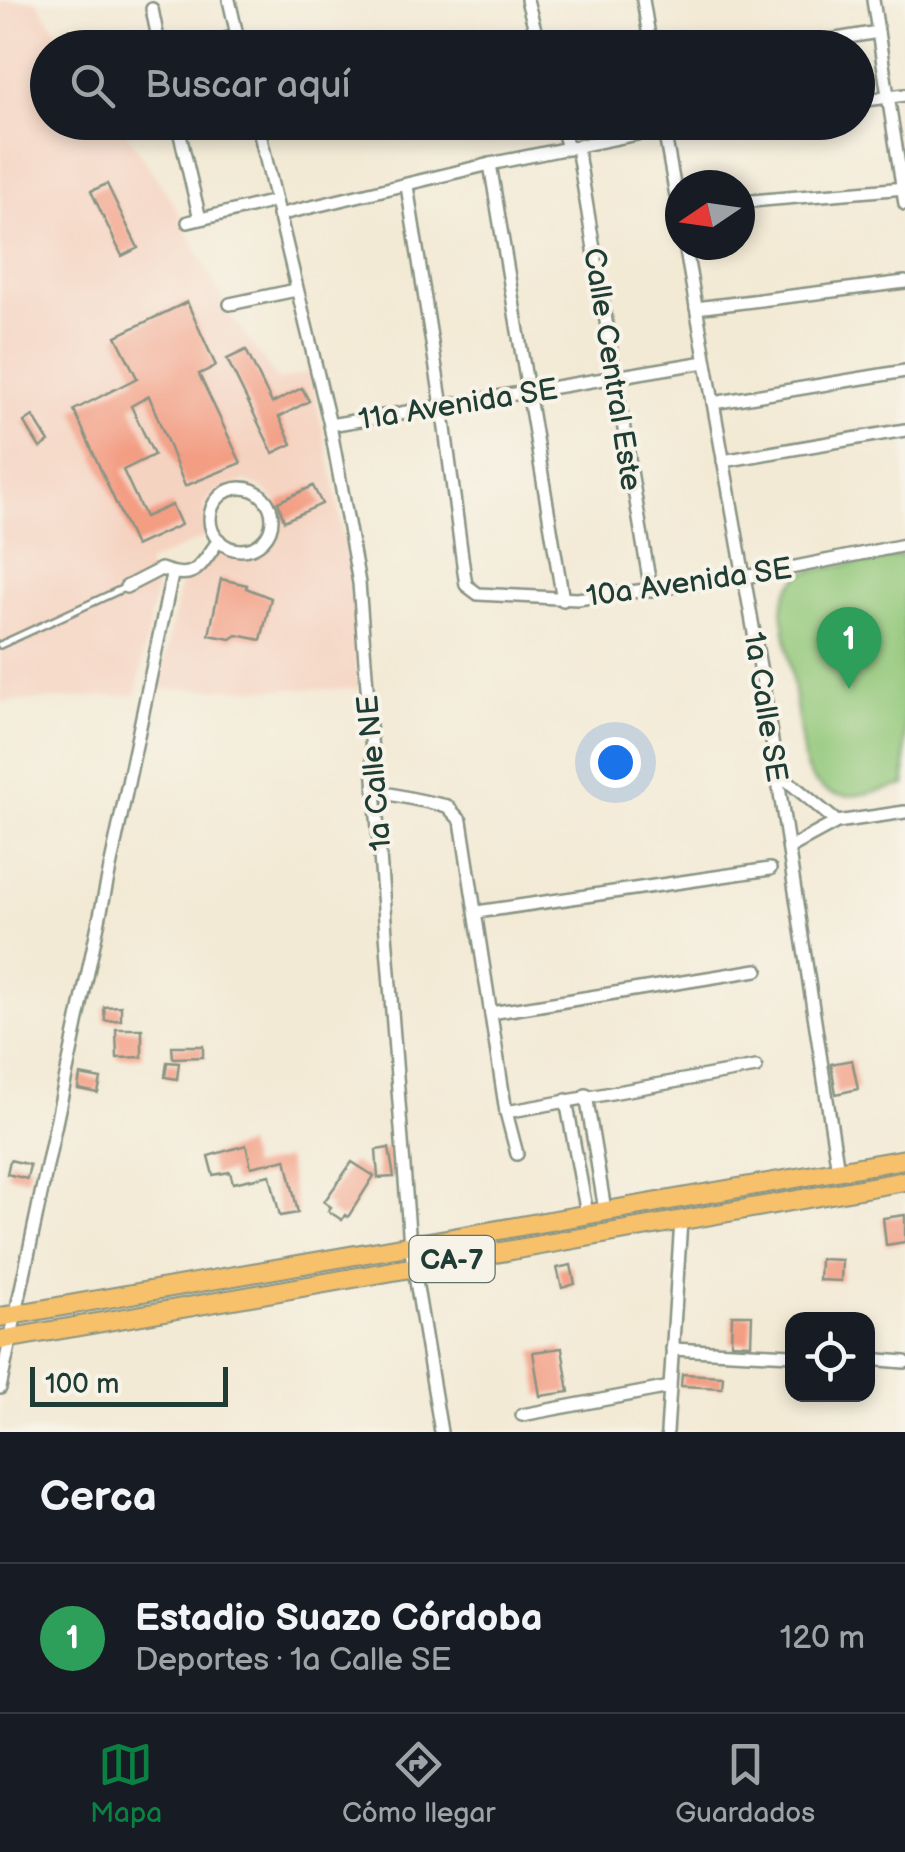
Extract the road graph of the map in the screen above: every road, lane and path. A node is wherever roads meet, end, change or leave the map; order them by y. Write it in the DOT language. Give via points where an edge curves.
graph roads {
  1 [pos="229,0"];
  2 [pos="527,0"];
  3 [pos="644,0"];
  4 [pos="873,0"];
  5 [pos="152,10"];
  6 [pos="156,30"];
  7 [pos="235,30"];
  8 [pos="535,30"];
  9 [pos="648,30"];
  10 [pos="875,32"];
  11 [pos="878,32"];
  12 [pos="905,95"];
  13 [pos="888,97"];
  14 [pos="875,99"];
  15 [pos="181,140"];
  16 [pos="261,140"];
  17 [pos="569,140"];
  18 [pos="605,140"];
  19 [pos="667,140"];
  20 [pos="573,148"];
  21 [pos="490,164"];
  22 [pos="672,170"];
  23 [pos="407,186"];
  24 [pos="904,188"];
  25 [pos="275,201"];
  26 [pos="755,201"];
  27 [pos="905,204"];
  28 [pos="278,215"];
  29 [pos="688,260"];
  30 [pos="905,282"];
  31 [pos="296,290"];
  32 [pos="230,304"];
  33 [pos="696,308"];
  34 [pos="705,362"];
  35 [pos="905,371"];
  36 [pos="614,377"];
  37 [pos="528,392"];
  38 [pos="713,403"];
  39 [pos="442,406"];
  40 [pos="330,425"];
  41 [pos="905,430"];
  42 [pos="723,461"];
  43 [pos="219,540"];
  44 [pos="905,545"];
  45 [pos="172,575"];
  46 [pos="744,577"];
  47 [pos="126,587"];
  48 [pos="651,591"];
  49 [pos="562,600"];
  50 [pos="0,644"];
  51 [pos="777,772"];
  52 [pos="376,791"];
  53 [pos="905,812"];
  54 [pos="837,822"];
  55 [pos="789,848"];
  56 [pos="770,869"];
  57 [pos="477,912"];
  58 [pos="757,970"];
  59 [pos="491,1012"];
  60 [pos="756,1067"];
  61 [pos="586,1095"];
  62 [pos="566,1100"];
  63 [pos="506,1112"];
  64 [pos="517,1154"];
  65 [pos="905,1159"];
  66 [pos="838,1171"];
  67 [pos="905,1181"];
  68 [pos="596,1212"];
  69 [pos="682,1221"];
  70 [pos="410,1245"];
  71 [pos="413,1266"];
  72 [pos="8,1316"];
  73 [pos="6,1339"];
  74 [pos="672,1349"];
  75 [pos="785,1355"];
  76 [pos="875,1360"];
  77 [pos="905,1362"];
  78 [pos="670,1387"];
  79 [pos="0,1388"];
  80 [pos="522,1416"];
  81 [pos="441,1432"];
  82 [pos="667,1432"];
  1 -- 7 [label="street"];
  2 -- 8 [label="street"];
  3 -- 9 [label="street"];
  4 -- 11 [label="street"];
  5 -- 6 [label="street"];
  10 -- 11 [label="street"];
  11 -- 13 [label="street"];
  12 -- 13 [label="street"];
  13 -- 14 [label="street"];
  13 -- 24 [label="street"];
  15 -- 25 [label="street" via="194,220"];
  16 -- 25 [label="street, 1a Calle NE"];
  17 -- 20 [label="street, Calle Central Este"];
  18 -- 20 [label="street"];
  19 -- 22 [label="street"];
  20 -- 21 [label="street"];
  20 -- 36 [label="street, Calle Central Este"];
  21 -- 23 [label="street"];
  21 -- 37 [label="street"];
  23 -- 28 [label="street"];
  23 -- 39 [label="street"];
  24 -- 26 [label="street"];
  24 -- 27 [label="street"];
  25 -- 28 [label="street, 1a Calle NE"];
  28 -- 31 [label="street, 1a Calle NE"];
  29 -- 33 [label="street, 1a Calle SE"];
  30 -- 33 [label="street"];
  31 -- 32 [label="street"];
  31 -- 40 [label="street, 1a Calle NE"];
  33 -- 34 [label="street, 1a Calle SE"];
  34 -- 36 [label="street, 11a Avenida SE"];
  34 -- 38 [label="street, 1a Calle SE"];
  35 -- 38 [label="street"];
  36 -- 37 [label="street, 11a Avenida SE"];
  36 -- 48 [label="street, Calle Central Este"];
  37 -- 39 [label="street, 11a Avenida SE"];
  37 -- 49 [label="street"];
  38 -- 42 [label="street, 1a Calle SE"];
  39 -- 40 [label="street, 11a Avenida SE"];
  39 -- 49 [label="street, 10a Avenida SE" via="471,590"];
  40 -- 52 [label="street, 1a Calle NE" via="359,582"];
  41 -- 42 [label="street"];
  42 -- 46 [label="street, 1a Calle SE"];
  43 -- 43 [label="street" via="236,549 263,541 272,524 263,497 246,488 220,496 211,514"];
  43 -- 45 [label="street" via="196,570"];
  44 -- 46 [label="street, 10a Avenida SE"];
  45 -- 47 [label="street" via="154,570"];
  45 -- 72 [label="street"];
  46 -- 48 [label="street, 10a Avenida SE"];
  46 -- 51 [label="street, 1a Calle SE"];
  47 -- 50 [label="lane"];
  48 -- 49 [label="street, 10a Avenida SE"];
  51 -- 54 [label="street"];
  51 -- 55 [label="street, 1a Calle SE"];
  52 -- 57 [label="street" via="455,812"];
  52 -- 70 [label="street, 1a Calle NE"];
  53 -- 54 [label="street"];
  54 -- 55 [label="street"];
  55 -- 66 [label="street, 1a Calle SE"];
  56 -- 57 [label="street"];
  57 -- 59 [label="street"];
  58 -- 59 [label="street"];
  59 -- 63 [label="street"];
  60 -- 61 [label="street"];
  61 -- 62 [label="street"];
  61 -- 68 [label="street"];
  62 -- 63 [label="street"];
  62 -- 68 [label="street"];
  63 -- 64 [label="street"];
  65 -- 66 [label="main road, CA-7"];
  66 -- 68 [label="main road, CA-7"];
  67 -- 69 [label="main road, CA-7"];
  68 -- 70 [label="main road, CA-7"];
  69 -- 71 [label="main road, CA-7"];
  69 -- 74 [label="street"];
  70 -- 71 [label="street, 1a Calle NE"];
  70 -- 72 [label="main road, CA-7"];
  71 -- 73 [label="main road, CA-7"];
  71 -- 81 [label="street, 1a Calle NE"];
  72 -- 73 [label="street"];
  73 -- 79 [label="street"];
  74 -- 75 [label="street"];
  74 -- 78 [label="street"];
  76 -- 77 [label="street"];
  78 -- 80 [label="street"];
  78 -- 82 [label="street"];
}
